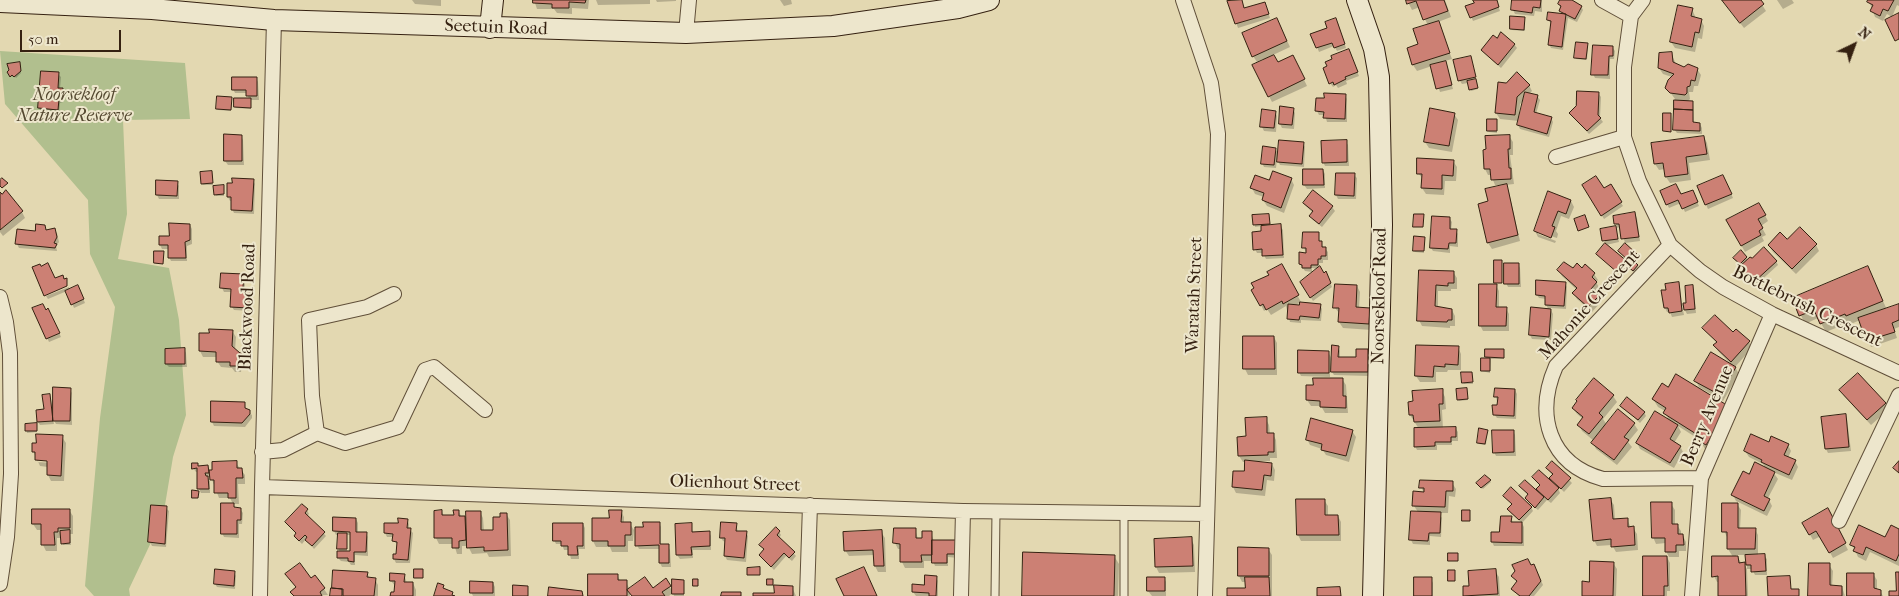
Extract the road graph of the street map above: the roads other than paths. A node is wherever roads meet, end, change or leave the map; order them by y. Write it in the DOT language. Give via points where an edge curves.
graph roads {
  1 [pos="493,0"];
  2 [pos="688,0"];
  3 [pos="989,0"];
  4 [pos="1183,0"];
  5 [pos="1357,0"];
  6 [pos="1602,0"];
  7 [pos="1643,0"];
  8 [pos="3,1"];
  9 [pos="152,4"];
  10 [pos="1631,16"];
  11 [pos="274,20"];
  12 [pos="490,28"];
  13 [pos="686,34"];
  14 [pos="1624,138"];
  15 [pos="1556,157"];
  16 [pos="1670,245"];
  17 [pos="394,294"];
  18 [pos="0,297"];
  19 [pos="1772,314"];
  20 [pos="1899,373"];
  21 [pos="1899,395"];
  22 [pos="485,410"];
  23 [pos="317,433"];
  24 [pos="262,452"];
  25 [pos="1701,478"];
  26 [pos="262,487"];
  27 [pos="810,505"];
  28 [pos="963,510"];
  29 [pos="996,511"];
  30 [pos="1124,514"];
  31 [pos="1208,514"];
  32 [pos="1839,521"];
  33 [pos="0,584"];
  34 [pos="260,596"];
  35 [pos="807,596"];
  36 [pos="960,596"];
  37 [pos="995,596"];
  38 [pos="1124,596"];
  39 [pos="1205,596"];
  40 [pos="1373,596"];
  41 [pos="1692,596"];
  1 -- 12 [label="street"];
  2 -- 13 [label="street"];
  3 -- 13 [label="street, Seetuin Road" via="958,8 833,26"];
  4 -- 31 [label="street, Waratah Street" via="1211,83 1218,134"];
  5 -- 40 [label="street, Noorsekloof Road" via="1374,49 1379,77 1382,225"];
  6 -- 10 [label="street"];
  7 -- 10 [label="street, Bottlebrush Crescent"];
  8 -- 9 [label="street, Seetuin Road"];
  9 -- 11 [label="street, Seetuin Road"];
  10 -- 14 [label="street, Bottlebrush Crescent" via="1624,67"];
  11 -- 12 [label="street, Seetuin Road"];
  11 -- 24 [label="street, Blackwood Road"];
  12 -- 13 [label="street, Seetuin Road"];
  14 -- 15 [label="street"];
  14 -- 16 [label="street, Bottlebrush Crescent" via="1640,182"];
  16 -- 19 [label="street, Bottlebrush Crescent" via="1723,288"];
  16 -- 25 [label="street, Mahonie Crescent" via="1556,366 1548,390 1548,428 1558,450 1593,476 1612,479"];
  17 -- 23 [label="street" via="367,307 309,320"];
  18 -- 33 [label="street" via="10,353 11,474"];
  19 -- 20 [label="street, Bottlebrush Crescent"];
  19 -- 25 [label="street, Berry Avenue"];
  21 -- 32 [label="street"];
  22 -- 23 [label="street" via="434,367 425,370 398,427 344,443"];
  23 -- 24 [label="street" via="283,450"];
  24 -- 26 [label="street, Blackwood Road"];
  25 -- 41 [label="street, Berry Avenue"];
  26 -- 27 [label="street, Olienhout Street"];
  26 -- 34 [label="street, Blackwood Road"];
  27 -- 28 [label="street, Olienhout Street"];
  27 -- 35 [label="street"];
  28 -- 29 [label="street, Olienhout Street"];
  28 -- 36 [label="street"];
  29 -- 30 [label="street, Olienhout Street"];
  29 -- 37 [label="lane"];
  30 -- 31 [label="street, Olienhout Street"];
  30 -- 38 [label="lane"];
  31 -- 39 [label="street, Waratah Street"];
}
